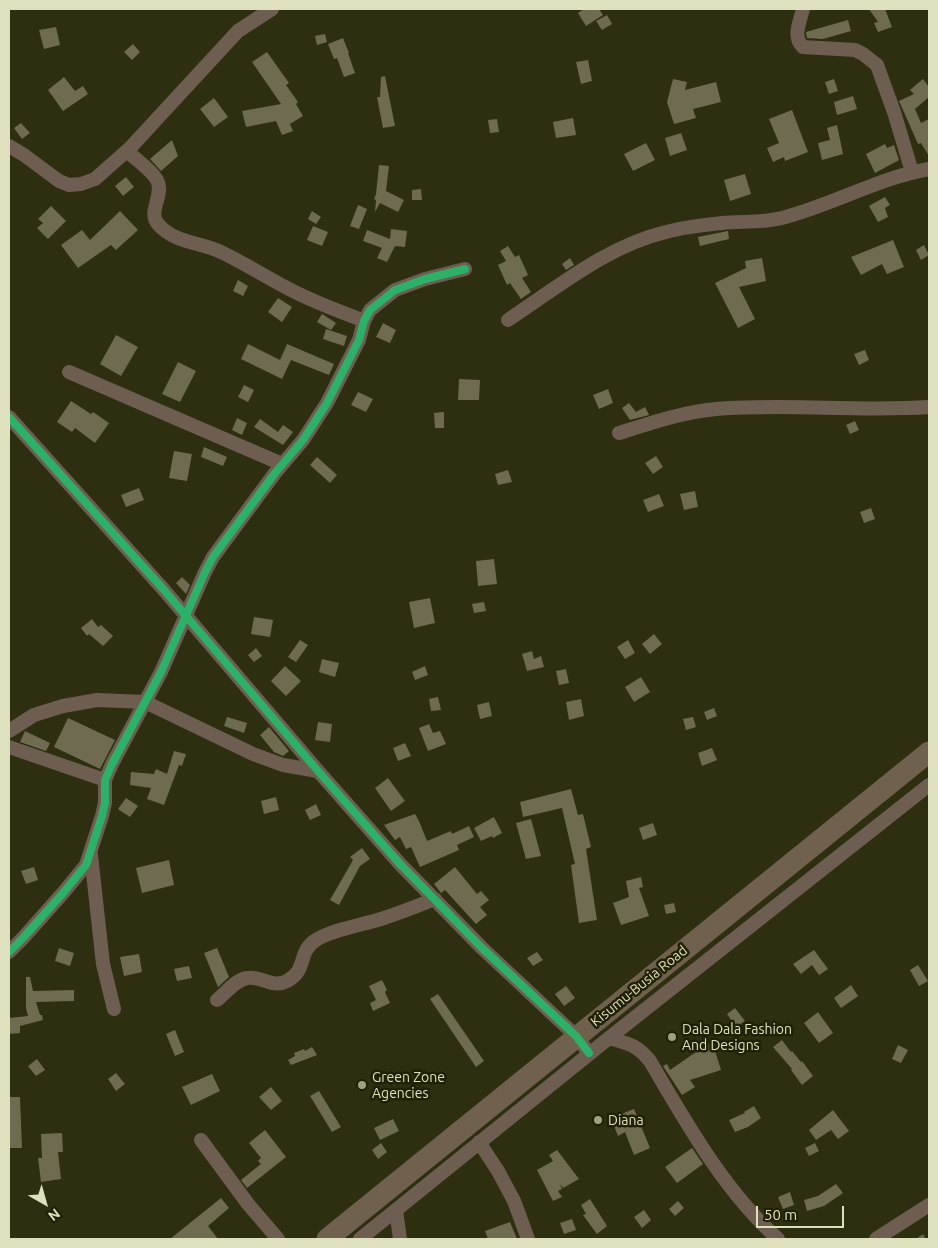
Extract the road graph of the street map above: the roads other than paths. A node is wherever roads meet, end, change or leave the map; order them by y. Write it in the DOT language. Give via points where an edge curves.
graph roads {
  1 [pos="272,9"];
  2 [pos="803,9"];
  3 [pos="9,146"];
  4 [pos="127,152"];
  5 [pos="929,169"];
  6 [pos="912,172"];
  7 [pos="465,269"];
  8 [pos="508,320"];
  9 [pos="364,321"];
  10 [pos="69,372"];
  11 [pos="929,407"];
  12 [pos="9,417"];
  13 [pos="619,433"];
  14 [pos="282,464"];
  15 [pos="185,616"];
  16 [pos="145,702"];
  17 [pos="9,731"];
  18 [pos="9,747"];
  19 [pos="929,752"];
  20 [pos="318,772"];
  21 [pos="105,780"];
  22 [pos="927,789"];
  23 [pos="91,854"];
  24 [pos="435,900"];
  25 [pos="9,952"];
  26 [pos="217,1000"];
  27 [pos="114,1009"];
  28 [pos="576,1036"];
  29 [pos="609,1038"];
  30 [pos="589,1053"];
  31 [pos="201,1140"];
  32 [pos="480,1142"];
  33 [pos="929,1205"];
  34 [pos="396,1210"];
  35 [pos="278,1239"];
  36 [pos="327,1239"];
  37 [pos="360,1239"];
  38 [pos="400,1239"];
  39 [pos="528,1239"];
  40 [pos="778,1239"];
  41 [pos="876,1239"];
  1 -- 4 [label="street" via="238,31"];
  2 -- 6 [label="street" via="796,38 803,47 855,50 877,65"];
  3 -- 4 [label="street" via="69,185 95,179"];
  4 -- 9 [label="street" via="157,180 159,192 154,215 161,228 177,238 224,253 296,293"];
  5 -- 6 [label="street"];
  6 -- 8 [label="street" via="782,218 666,231 635,242 601,258"];
  7 -- 9 [label="street" via="395,290 370,310"];
  9 -- 14 [label="street" via="359,340 327,403 303,440"];
  10 -- 14 [label="street"];
  11 -- 13 [label="street" via="713,410 665,419"];
  12 -- 15 [label="street"];
  14 -- 15 [label="street" via="213,557"];
  15 -- 16 [label="street"];
  15 -- 20 [label="street"];
  16 -- 17 [label="street" via="97,700 63,706 34,715"];
  16 -- 20 [label="street" via="253,754 283,765"];
  16 -- 21 [label="street"];
  18 -- 21 [label="street"];
  19 -- 28 [label="highway, Kisumu-Busia Road"];
  20 -- 24 [label="street"];
  21 -- 23 [label="street" via="105,803"];
  22 -- 29 [label="street"];
  23 -- 25 [label="street" via="78,876"];
  23 -- 27 [label="street" via="103,964"];
  24 -- 26 [label="street" via="323,936 308,946 296,975 285,982 266,982 248,977"];
  24 -- 28 [label="street"];
  28 -- 30 [label="street"];
  28 -- 36 [label="highway, Kisumu-Busia Road"];
  29 -- 30 [label="street"];
  29 -- 40 [label="street" via="641,1050 732,1190"];
  30 -- 32 [label="street"];
  31 -- 35 [label="street"];
  32 -- 34 [label="street"];
  32 -- 39 [label="street" via="514,1201"];
  33 -- 41 [label="street"];
  34 -- 37 [label="street"];
  34 -- 38 [label="street"];
}
